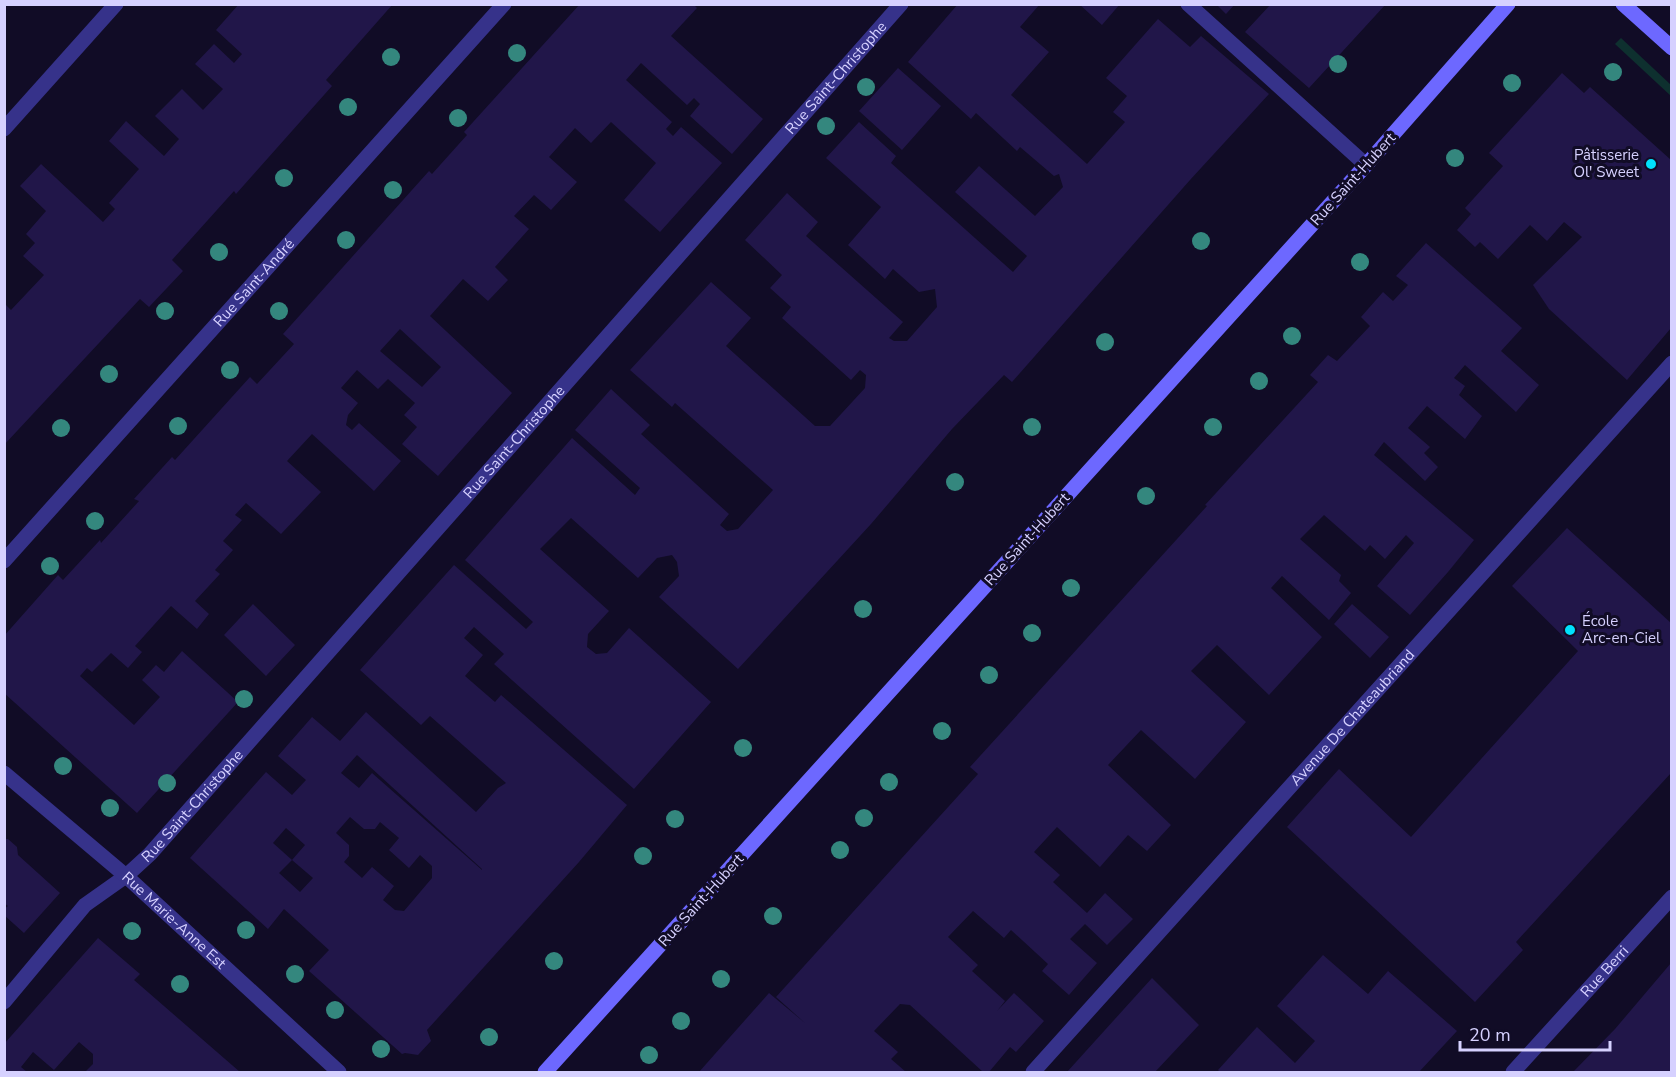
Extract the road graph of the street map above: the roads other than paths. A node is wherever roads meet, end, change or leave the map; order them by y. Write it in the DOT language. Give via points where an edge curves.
graph roads {
  1 [pos="116,4"];
  2 [pos="504,4"];
  3 [pos="901,4"];
  4 [pos="1188,4"];
  5 [pos="1508,4"];
  6 [pos="1623,4"];
  7 [pos="1671,48"];
  8 [pos="4,129"];
  9 [pos="1366,165"];
  10 [pos="1671,363"];
  11 [pos="4,561"];
  12 [pos="4,772"];
  13 [pos="126,876"];
  14 [pos="1671,897"];
  15 [pos="4,1002"];
  16 [pos="339,1072"];
  17 [pos="545,1072"];
  18 [pos="1033,1072"];
  19 [pos="1513,1072"];
  1 -- 8 [label="street"];
  2 -- 11 [label="street, Rue Saint-André"];
  3 -- 13 [label="street, Rue Saint-Christophe" via="150,854"];
  4 -- 9 [label="street"];
  5 -- 9 [label="street, Rue Saint-Hubert"];
  6 -- 7 [label="street"];
  9 -- 17 [label="street, Rue Saint-Hubert"];
  10 -- 18 [label="street, Avenue De Chateaubriand"];
  12 -- 13 [label="street, Rue Marie-Anne Est"];
  13 -- 15 [label="street, Rue Saint-Christophe" via="85,905"];
  13 -- 16 [label="street, Rue Marie-Anne Est"];
  14 -- 19 [label="street, Rue Berri"];
}
